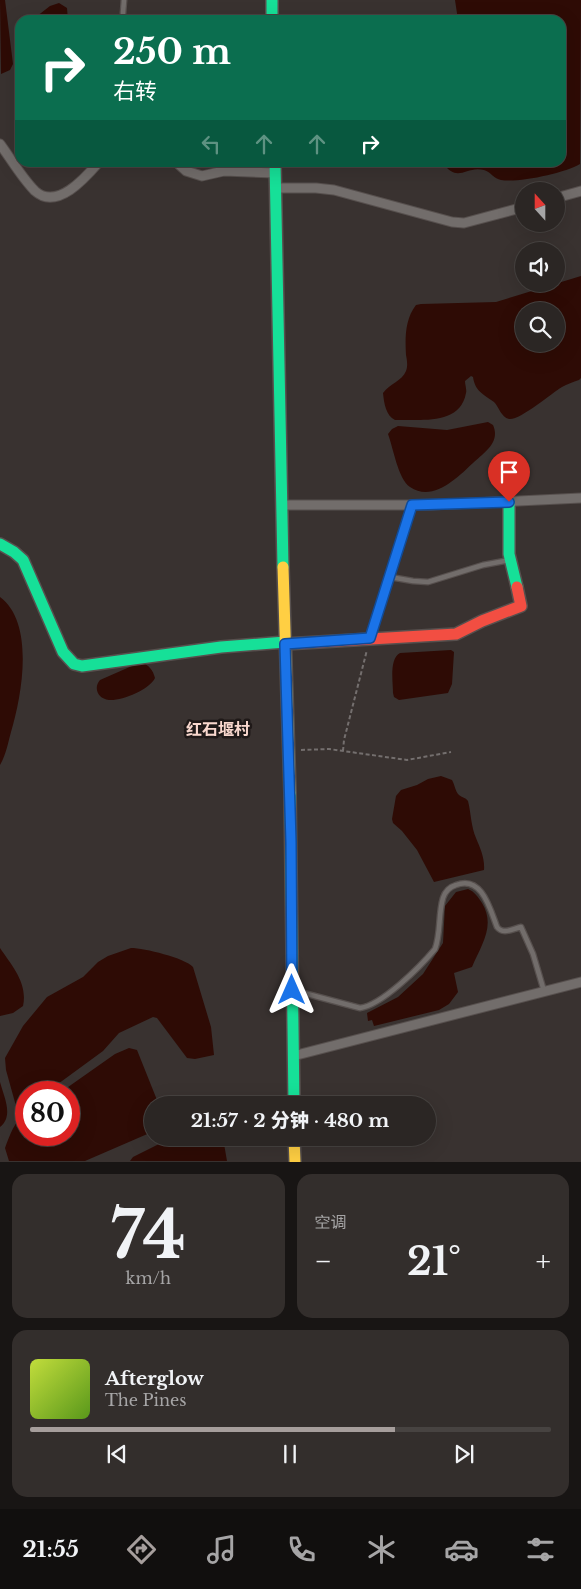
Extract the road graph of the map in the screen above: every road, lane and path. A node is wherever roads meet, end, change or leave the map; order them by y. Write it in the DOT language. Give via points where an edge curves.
graph roads {
  1 [pos="124,0"];
  2 [pos="272,0"];
  3 [pos="123,13"];
  4 [pos="272,15"];
  5 [pos="0,144"];
  6 [pos="15,164"];
  7 [pos="18,167"];
  8 [pos="95,167"];
  9 [pos="182,167"];
  10 [pos="275,168"];
  11 [pos="275,188"];
  12 [pos="581,191"];
  13 [pos="565,195"];
  14 [pos="515,209"];
  15 [pos="581,498"];
  16 [pos="509,502"];
  17 [pos="282,505"];
  18 [pos="412,505"];
  19 [pos="0,544"];
  20 [pos="510,560"];
  21 [pos="390,578"];
  22 [pos="370,638"];
  23 [pos="285,643"];
  24 [pos="288,750"];
  25 [pos="343,752"];
  26 [pos="451,752"];
  27 [pos="581,982"];
  28 [pos="292,990"];
  29 [pos="544,991"];
  30 [pos="293,1056"];
  31 [pos="294,1096"];
  32 [pos="294,1146"];
  33 [pos="295,1162"];
  1 -- 3 [label="lane"];
  2 -- 4 [label="main road"];
  5 -- 6 [label="street"];
  7 -- 8 [label="street" via="36,191 48,196 58,196 70,190"];
  9 -- 10 [label="street" via="202,176 224,171"];
  10 -- 11 [label="main road"];
  11 -- 14 [label="street" via="334,190 452,222 464,223"];
  11 -- 17 [label="main road"];
  12 -- 13 [label="street"];
  15 -- 16 [label="street"];
  16 -- 18 [label="street"];
  16 -- 20 [label="main road"];
  17 -- 18 [label="street"];
  17 -- 23 [label="main road"];
  18 -- 21 [label="lane"];
  19 -- 23 [label="main road" via="23,560 64,652 74,664 82,666"];
  20 -- 21 [label="lane" via="428,582"];
  20 -- 22 [label="main road" via="521,606 456,634"];
  21 -- 22 [label="lane"];
  22 -- 23 [label="main road"];
  22 -- 25 [label="path"];
  23 -- 24 [label="main road"];
  24 -- 25 [label="path"];
  24 -- 28 [label="main road"];
  25 -- 26 [label="path" via="408,760"];
  27 -- 29 [label="street"];
  28 -- 29 [label="lane" via="360,1008 386,997 435,949 443,896 449,888 461,884 474,885 482,891 500,931 521,927"];
  28 -- 30 [label="main road"];
  29 -- 30 [label="street"];
  30 -- 31 [label="main road"];
  32 -- 33 [label="main road"];
}
